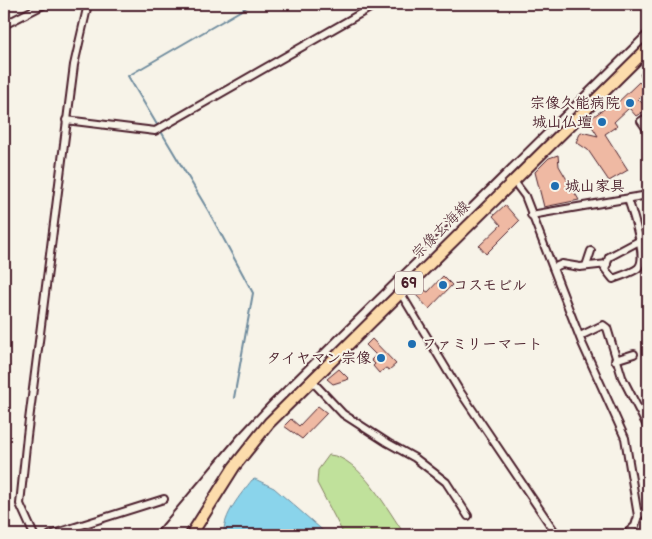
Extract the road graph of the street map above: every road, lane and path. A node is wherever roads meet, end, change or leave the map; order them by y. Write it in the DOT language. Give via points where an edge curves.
graph roads {
  1 [pos="45,4"];
  2 [pos="88,4"];
  3 [pos="377,4"];
  4 [pos="4,25"];
  5 [pos="648,48"];
  6 [pos="648,117"];
  7 [pos="66,120"];
  8 [pos="648,131"];
  9 [pos="513,180"];
  10 [pos="648,196"];
  11 [pos="628,199"];
  12 [pos="531,215"];
  13 [pos="639,241"];
  14 [pos="591,251"];
  15 [pos="607,264"];
  16 [pos="586,266"];
  17 [pos="552,268"];
  18 [pos="400,292"];
  19 [pos="580,336"];
  20 [pos="634,354"];
  21 [pos="615,360"];
  22 [pos="312,380"];
  23 [pos="648,428"];
  24 [pos="164,499"];
  25 [pos="648,509"];
  26 [pos="468,516"];
  27 [pos="638,516"];
  28 [pos="34,535"];
  29 [pos="50,535"];
  30 [pos="191,535"];
  31 [pos="557,535"];
  32 [pos="625,535"];
  1 -- 4 [label="street"];
  2 -- 7 [label="street"];
  3 -- 7 [label="street" via="154,131"];
  5 -- 9 [label="main road, 宗像玄海線 / 69"];
  6 -- 8 [label="street" via="641,121"];
  7 -- 28 [label="street" via="20,504"];
  9 -- 12 [label="street" via="525,196"];
  9 -- 18 [label="main road, 宗像玄海線 / 69"];
  10 -- 11 [label="street"];
  11 -- 12 [label="street"];
  11 -- 13 [label="street"];
  12 -- 17 [label="street"];
  13 -- 15 [label="street" via="609,257"];
  13 -- 15 [label="street" via="641,263 638,268 613,279 605,269"];
  14 -- 16 [label="street"];
  15 -- 16 [label="street"];
  16 -- 17 [label="street" via="562,264"];
  17 -- 19 [label="street"];
  18 -- 22 [label="main road, 宗像玄海線 / 69"];
  18 -- 31 [label="street" via="459,390"];
  19 -- 21 [label="street" via="603,325"];
  19 -- 27 [label="street" via="626,438"];
  20 -- 21 [label="street"];
  21 -- 23 [label="street"];
  22 -- 26 [label="street" via="343,414 415,458 446,482"];
  22 -- 30 [label="main road, 宗像玄海線 / 69" via="251,443"];
  24 -- 29 [label="street"];
  25 -- 27 [label="street"];
  27 -- 32 [label="street" via="635,526"];
}
